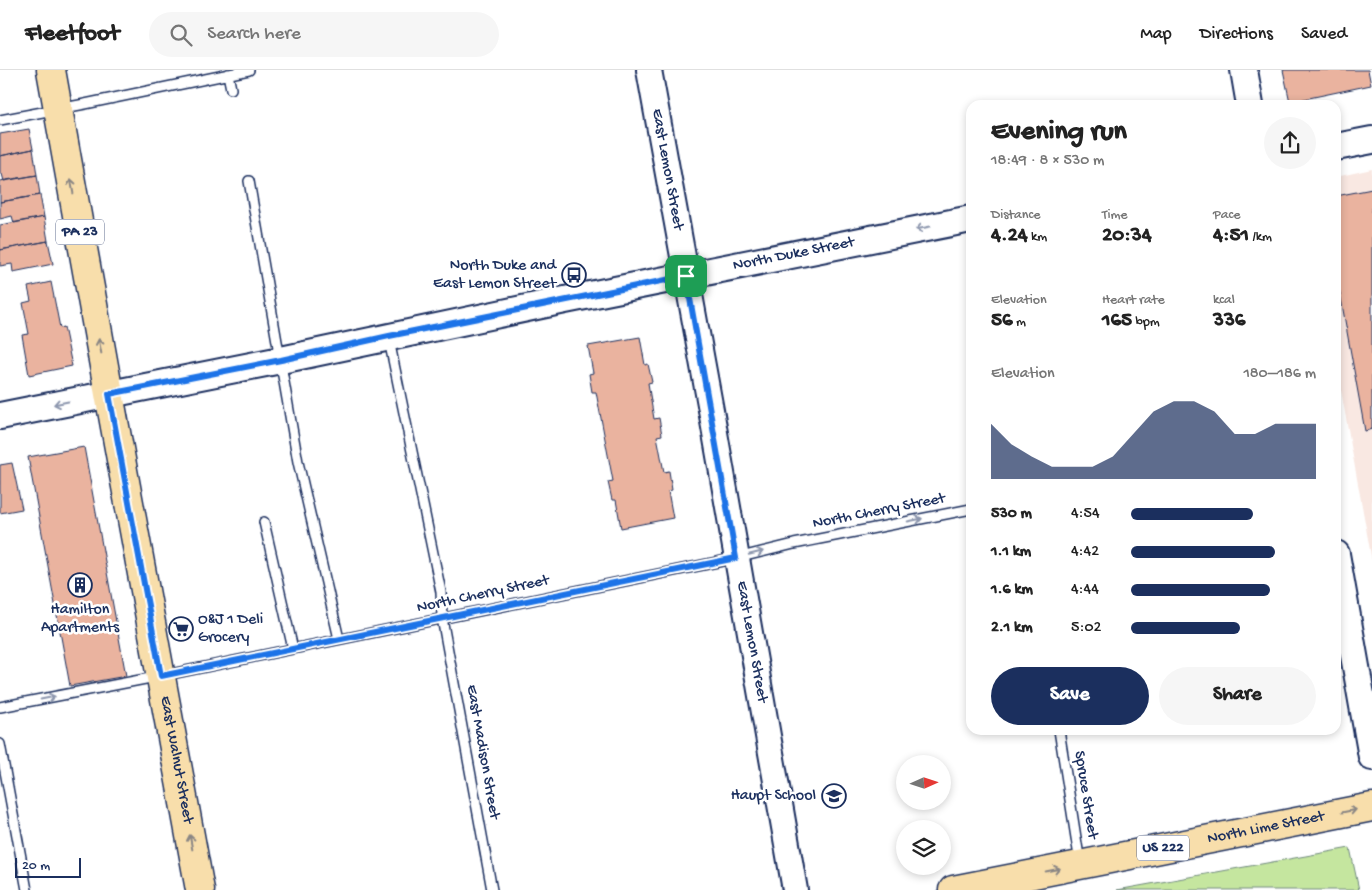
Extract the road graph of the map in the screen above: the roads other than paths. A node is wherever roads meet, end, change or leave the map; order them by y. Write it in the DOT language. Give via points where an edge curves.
graph roads {
  1 [pos="51,70"];
  2 [pos="249,70"];
  3 [pos="649,70"];
  4 [pos="1244,70"];
  5 [pos="228,74"];
  6 [pos="231,89"];
  7 [pos="1249,100"];
  8 [pos="58,109"];
  9 [pos="0,120"];
  10 [pos="1372,140"];
  11 [pos="1341,146"];
  12 [pos="249,181"];
  13 [pos="966,220"];
  14 [pos="686,276"];
  15 [pos="389,336"];
  16 [pos="281,360"];
  17 [pos="109,394"];
  18 [pos="0,416"];
  19 [pos="966,510"];
  20 [pos="264,522"];
  21 [pos="736,558"];
  22 [pos="1341,582"];
  23 [pos="442,618"];
  24 [pos="339,640"];
  25 [pos="294,649"];
  26 [pos="161,676"];
  27 [pos="0,707"];
  28 [pos="1060,735"];
  29 [pos="0,744"];
  30 [pos="1372,757"];
  31 [pos="10,796"];
  32 [pos="0,798"];
  33 [pos="1372,807"];
  34 [pos="1080,865"];
  35 [pos="28,890"];
  36 [pos="200,890"];
  37 [pos="492,890"];
  38 [pos="795,890"];
  39 [pos="953,890"];
  1 -- 8 [label="main road, East Walnut Street / PA 23"];
  2 -- 5 [label="lane"];
  3 -- 14 [label="street, East Lemon Street"];
  4 -- 7 [label="main road"];
  5 -- 6 [label="lane"];
  5 -- 8 [label="lane"];
  8 -- 9 [label="lane"];
  17 -- 8 [label="main road, East Walnut Street / PA 23, one-way"];
  10 -- 11 [label="main road"];
  12 -- 16 [label="lane"];
  13 -- 14 [label="main road, North Duke Street, one-way"];
  14 -- 15 [label="main road, North Duke Street"];
  14 -- 21 [label="street, East Lemon Street"];
  15 -- 16 [label="main road, North Duke Street"];
  15 -- 23 [label="lane, East Madison Street" via="441,592"];
  16 -- 17 [label="main road, North Duke Street"];
  16 -- 24 [label="lane" via="298,462"];
  17 -- 18 [label="main road, North Duke Street, one-way"];
  17 -- 26 [label="main road, East Walnut Street / PA 23"];
  21 -- 19 [label="lane, North Cherry Street, one-way"];
  20 -- 25 [label="lane"];
  21 -- 23 [label="lane, North Cherry Street"];
  21 -- 38 [label="street, East Lemon Street"];
  22 -- 30 [label="main road"];
  23 -- 24 [label="lane, North Cherry Street"];
  23 -- 37 [label="lane, East Madison Street"];
  24 -- 25 [label="lane, North Cherry Street"];
  25 -- 26 [label="lane, North Cherry Street"];
  27 -- 26 [label="lane, North Cherry Street, one-way"];
  36 -- 26 [label="main road, East Walnut Street / PA 23, one-way"];
  28 -- 34 [label="lane, Spruce Street"];
  29 -- 31 [label="lane"];
  31 -- 32 [label="lane"];
  31 -- 35 [label="lane"];
  34 -- 33 [label="main road, North Lime Street / US 222, one-way"];
  39 -- 34 [label="main road, North Lime Street / US 222, one-way"];
}
